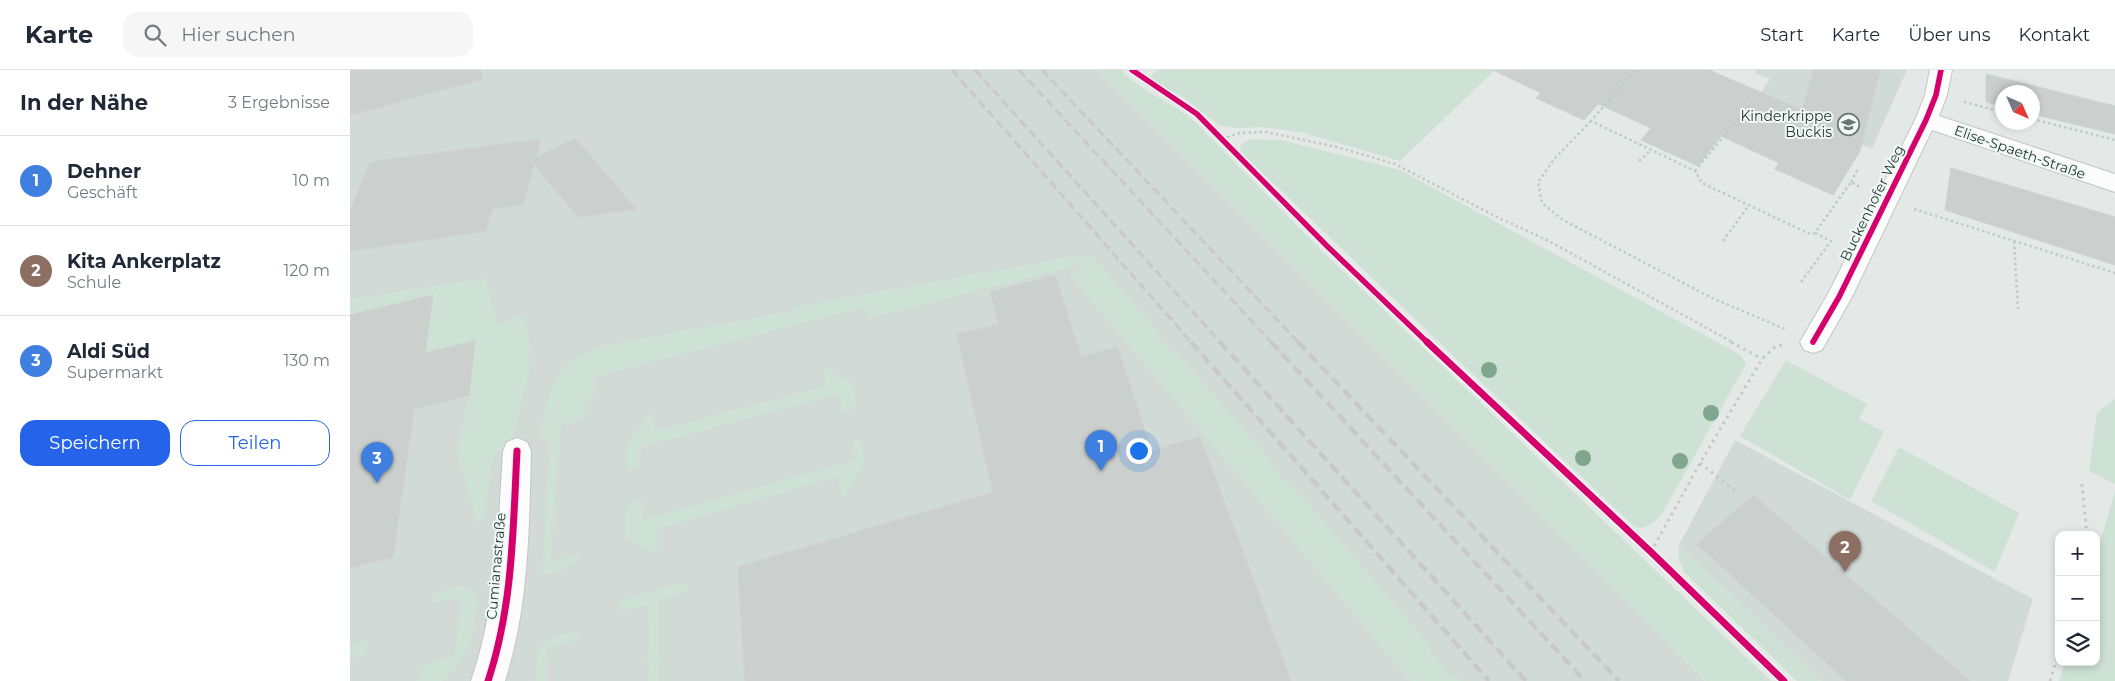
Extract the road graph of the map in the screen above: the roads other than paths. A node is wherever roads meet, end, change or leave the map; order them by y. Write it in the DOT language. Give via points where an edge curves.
graph roads {
  1 [pos="1941,70"];
  2 [pos="1926,120"];
  3 [pos="2115,183"];
  4 [pos="1813,342"];
  5 [pos="517,451"];
  6 [pos="488,681"];
  1 -- 2 [label="street, Buckenhofer Weg"];
  2 -- 3 [label="street, Elise-Spaeth-Straße"];
  2 -- 4 [label="street, Buckenhofer Weg" via="1840,297"];
  5 -- 6 [label="street, Cumianastraße" via="507,610 502,640"];
}
